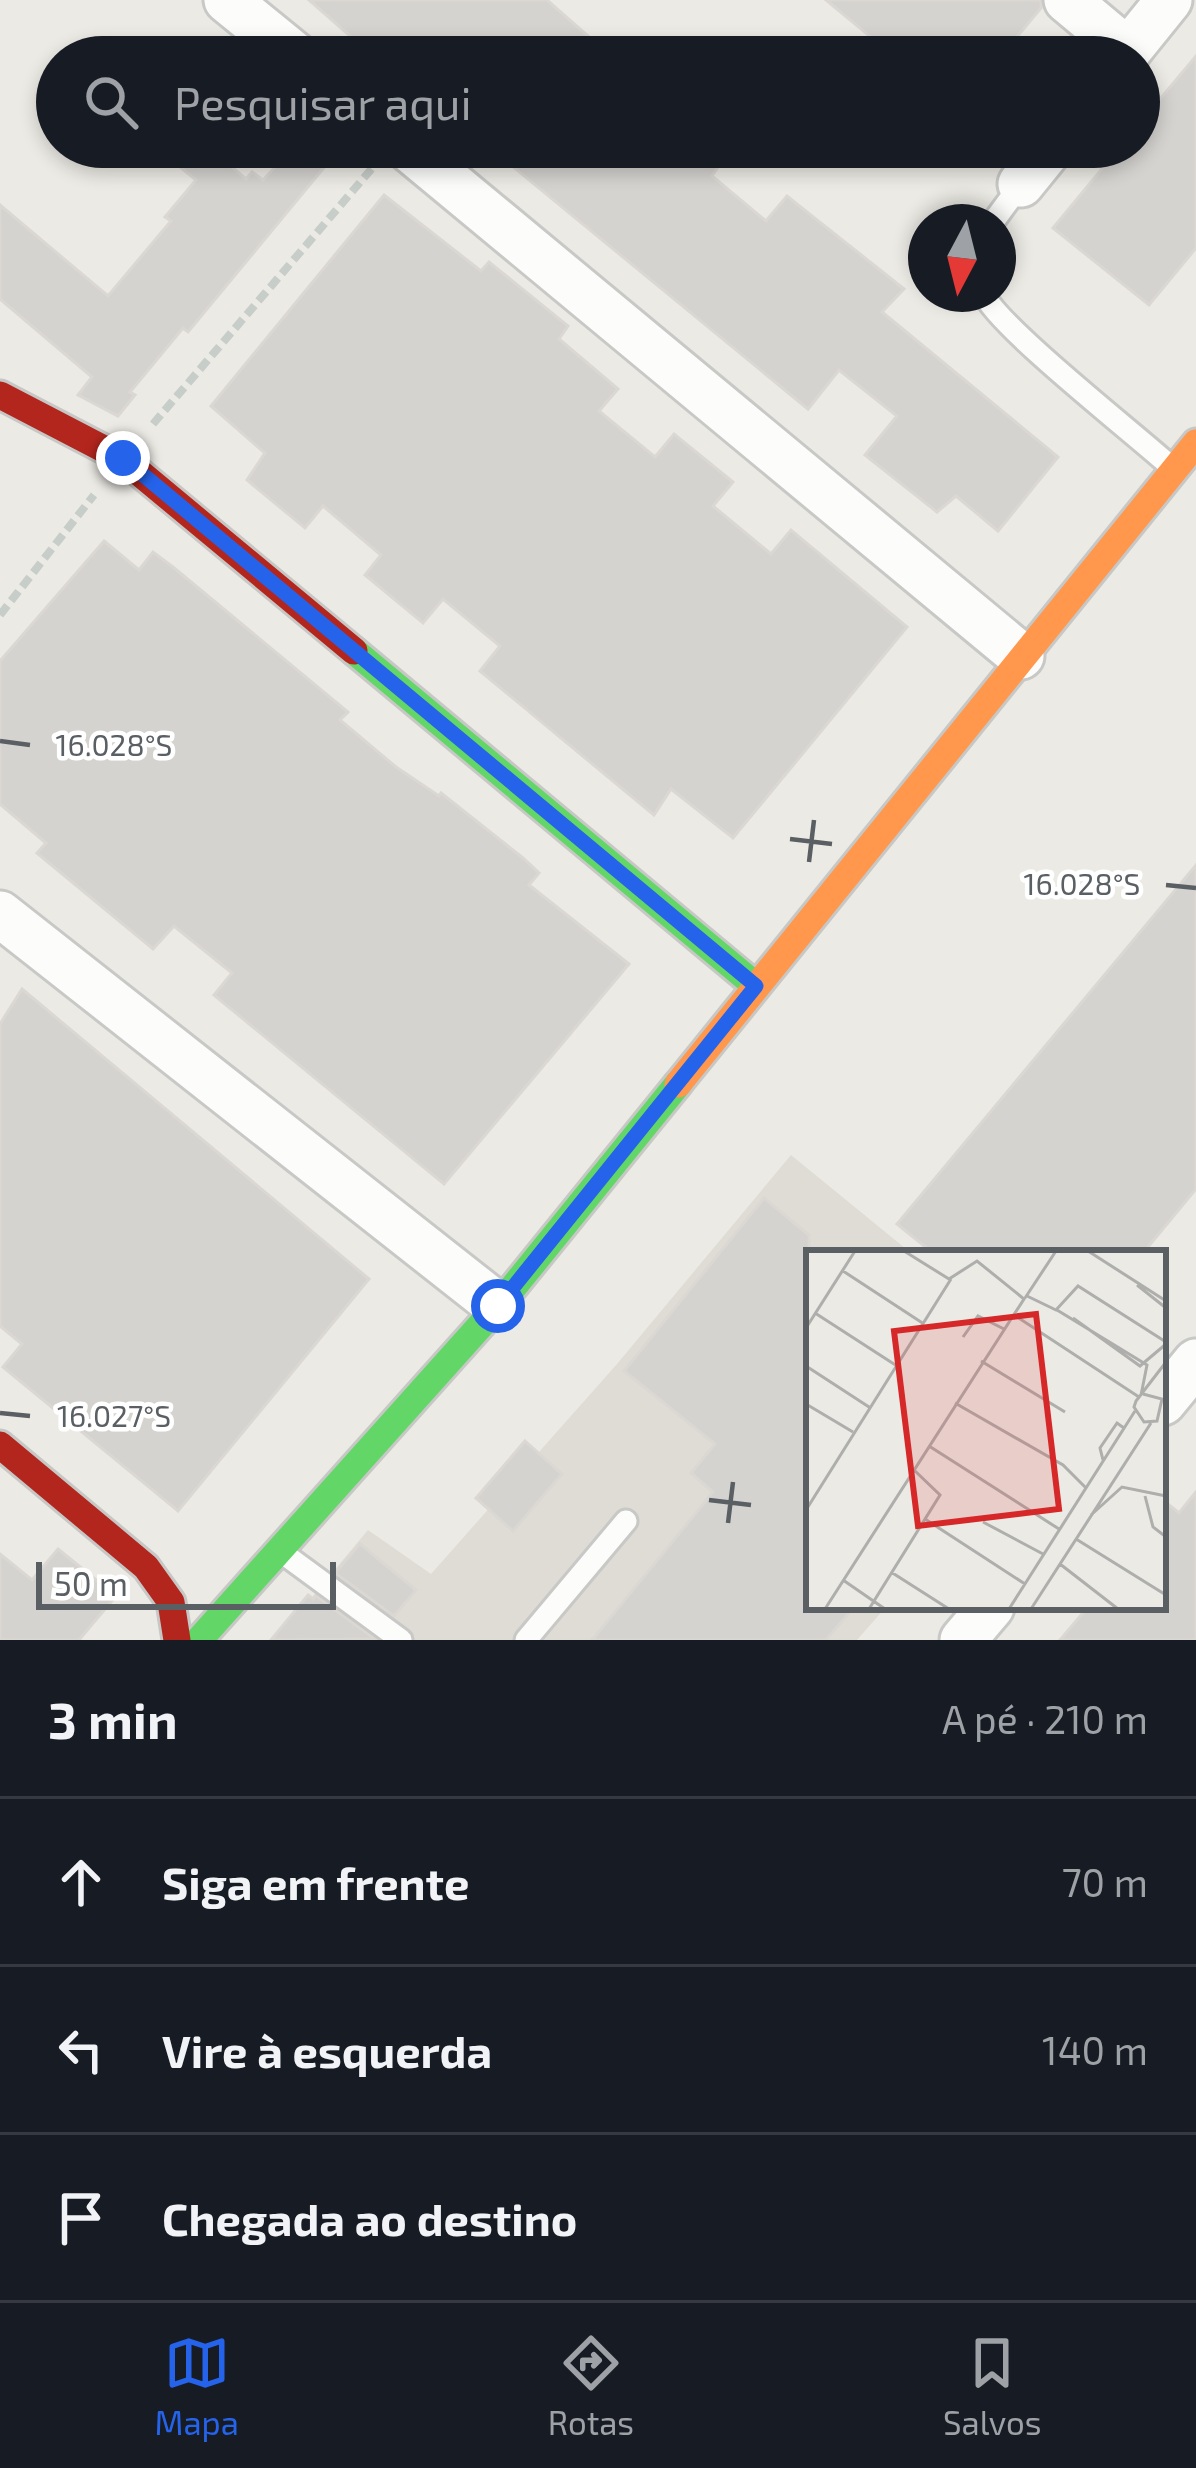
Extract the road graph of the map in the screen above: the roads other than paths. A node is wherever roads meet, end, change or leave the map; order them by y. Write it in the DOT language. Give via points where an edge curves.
graph roads {
  1 [pos="226,0"];
  2 [pos="1067,0"];
  3 [pos="1169,0"];
  4 [pos="271,36"];
  5 [pos="1106,36"];
  6 [pos="1140,36"];
  7 [pos="407,168"];
  8 [pos="1034,168"];
  9 [pos="1021,184"];
  10 [pos="1006,204"];
  11 [pos="997,312"];
  12 [pos="0,395"];
  13 [pos="1196,443"];
  14 [pos="1174,470"];
  15 [pos="1021,656"];
  16 [pos="0,914"];
  17 [pos="756,986"];
  18 [pos="498,1306"];
  19 [pos="1196,1362"];
  20 [pos="1166,1398"];
  21 [pos="0,1445"];
  22 [pos="626,1520"];
  23 [pos="279,1550"];
  24 [pos="988,1610"];
  25 [pos="177,1640"];
  26 [pos="199,1640"];
  27 [pos="401,1640"];
  28 [pos="526,1640"];
  29 [pos="963,1640"];
  1 -- 4 [label="street"];
  2 -- 5 [label="street"];
  3 -- 6 [label="street"];
  7 -- 15 [label="street"];
  8 -- 9 [label="street"];
  9 -- 10 [label="lane"];
  11 -- 14 [label="lane"];
  12 -- 17 [label="street" via="123,458"];
  13 -- 14 [label="street"];
  14 -- 15 [label="street"];
  15 -- 17 [label="street"];
  16 -- 18 [label="street"];
  17 -- 18 [label="street"];
  18 -- 23 [label="street"];
  19 -- 20 [label="street"];
  21 -- 25 [label="street" via="146,1567 171,1601"];
  22 -- 28 [label="lane"];
  23 -- 26 [label="street"];
  23 -- 27 [label="lane"];
  24 -- 29 [label="street"];
}
